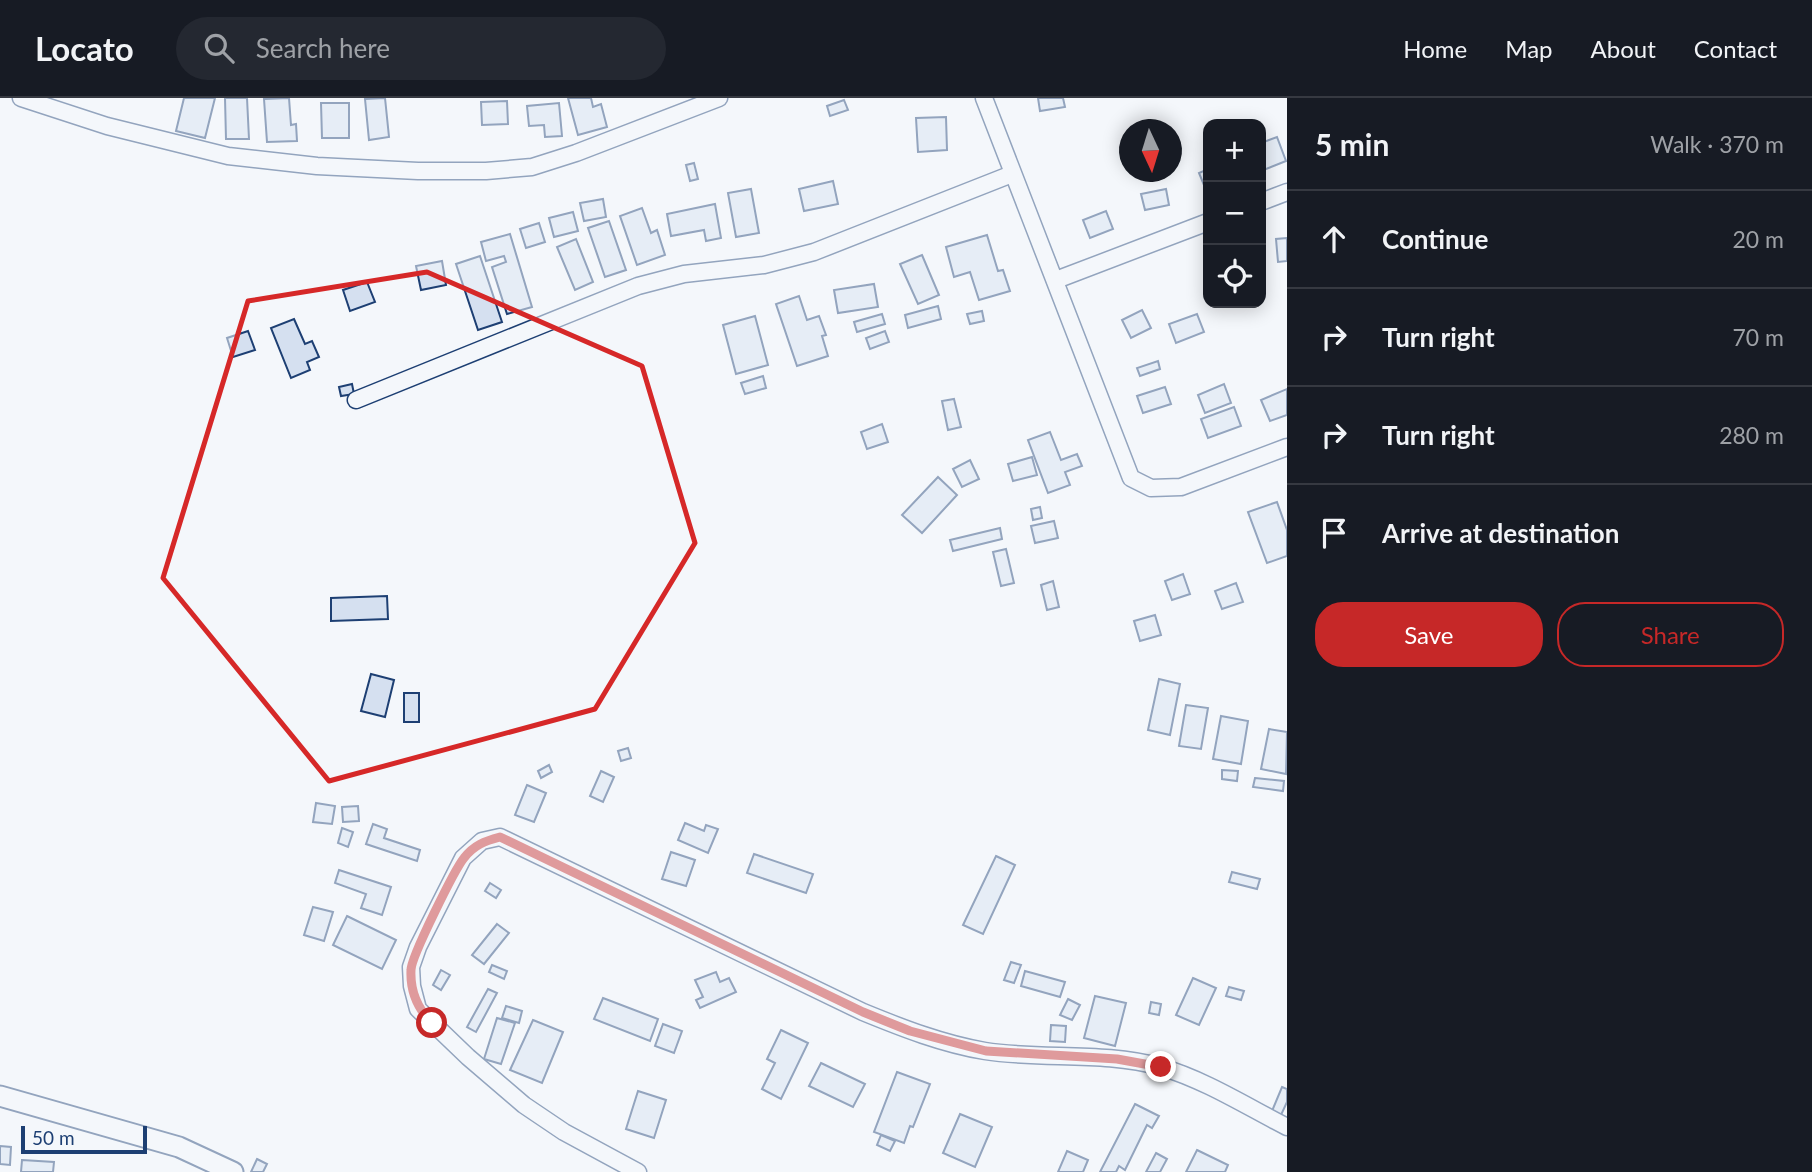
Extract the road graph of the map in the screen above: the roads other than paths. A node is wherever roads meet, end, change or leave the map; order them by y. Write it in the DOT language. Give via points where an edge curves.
graph roads {
  1 [pos="21,98"];
  2 [pos="719,98"];
  3 [pos="984,98"];
  4 [pos="691,103"];
  5 [pos="1012,174"];
  6 [pos="1287,192"];
  7 [pos="1266,200"];
  8 [pos="1203,224"];
  9 [pos="1056,280"];
  10 [pos="356,400"];
  11 [pos="1287,447"];
  12 [pos="0,1096"];
  13 [pos="1287,1127"];
  14 [pos="226,1170"];
  15 [pos="638,1172"];
  1 -- 4 [label="street" via="107,126 228,156 418,171 532,167"];
  2 -- 4 [label="street"];
  3 -- 5 [label="street"];
  5 -- 9 [label="street"];
  5 -- 10 [label="street" via="814,253 638,286"];
  6 -- 7 [label="street"];
  8 -- 9 [label="street"];
  9 -- 11 [label="street" via="1131,478 1151,488 1181,487"];
  12 -- 14 [label="street" via="179,1147"];
  13 -- 15 [label="street" via="1161,1067 1117,1059 986,1051 910,1031 500,837 482,841 463,858 418,947 411,967 418,1009 524,1105"];
}
